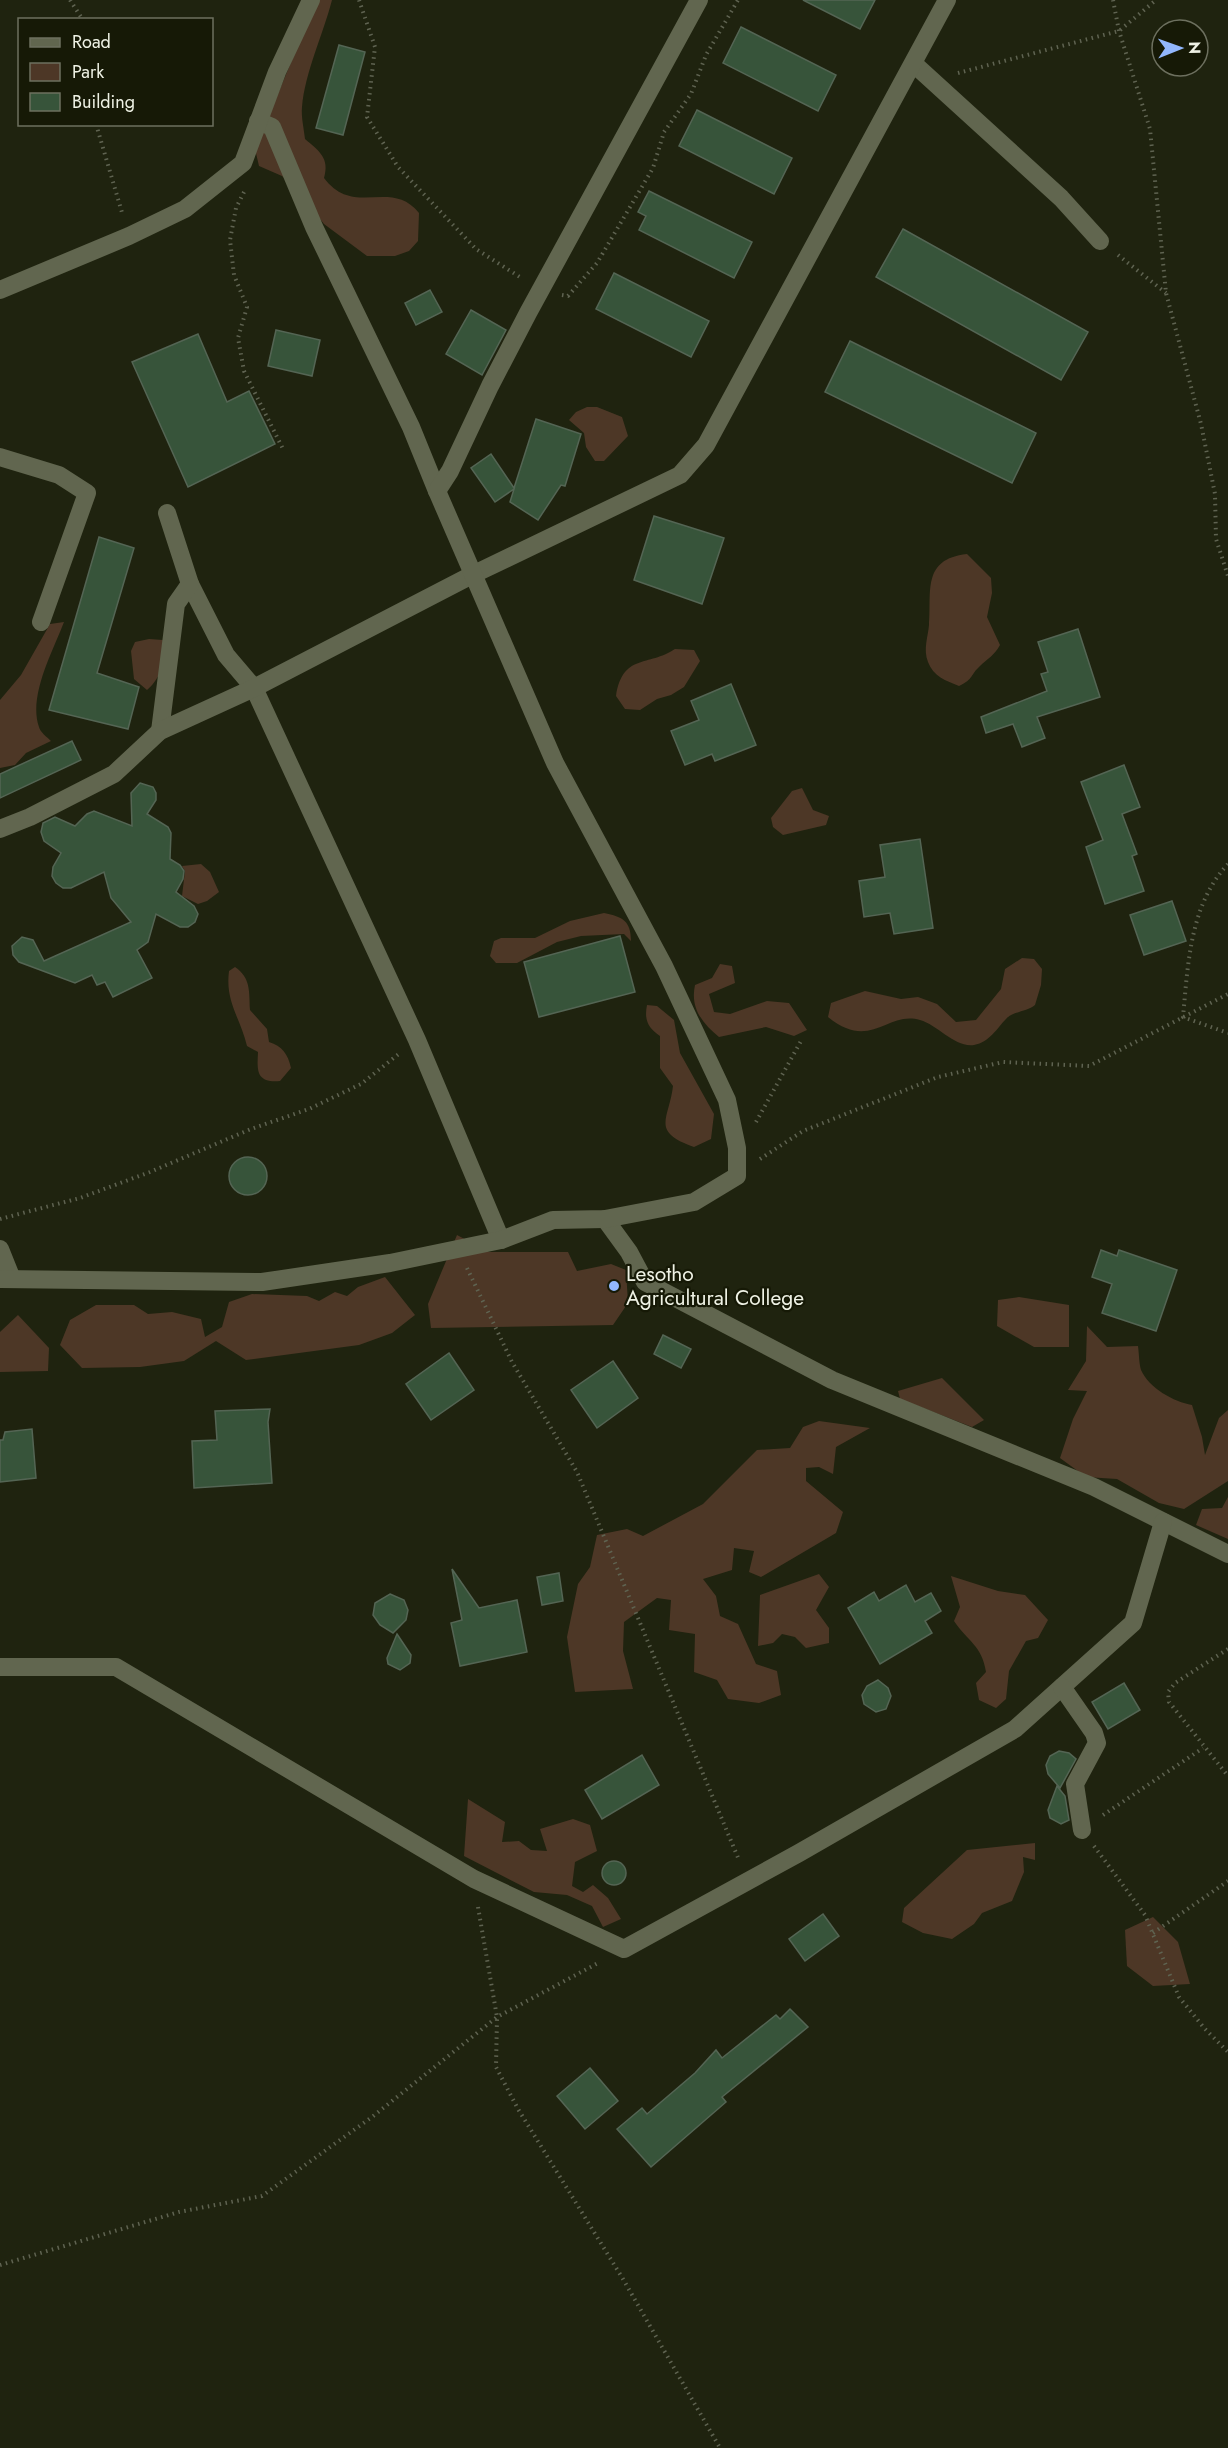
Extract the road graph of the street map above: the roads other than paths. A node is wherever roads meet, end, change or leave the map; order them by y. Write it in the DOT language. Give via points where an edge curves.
graph roads {
  1 [pos="311,0"];
  2 [pos="699,0"];
  3 [pos="947,0"];
  4 [pos="914,64"];
  5 [pos="258,121"];
  6 [pos="1100,241"];
  7 [pos="0,290"];
  8 [pos="0,457"];
  9 [pos="437,491"];
  10 [pos="167,513"];
  11 [pos="472,575"];
  12 [pos="190,584"];
  13 [pos="41,622"];
  14 [pos="254,688"];
  15 [pos="160,731"];
  16 [pos="0,829"];
  17 [pos="605,1219"];
  18 [pos="501,1240"];
  19 [pos="0,1249"];
  20 [pos="6,1279"];
  21 [pos="1163,1522"];
  22 [pos="1228,1554"];
  23 [pos="0,1667"];
  24 [pos="1062,1687"];
  25 [pos="1082,1830"];
  1 -- 5 [label="street"];
  2 -- 9 [label="street"];
  3 -- 4 [label="street"];
  4 -- 6 [label="street" via="1061,198"];
  4 -- 11 [label="street" via="700,452 680,476"];
  5 -- 7 [label="street" via="243,163 185,209"];
  5 -- 9 [label="street" via="273,128 314,227 411,427"];
  8 -- 13 [label="street" via="59,476 87,493"];
  9 -- 11 [label="street"];
  10 -- 12 [label="street"];
  11 -- 14 [label="street"];
  11 -- 17 [label="street" via="555,763 664,966 727,1100 737,1176 694,1202"];
  12 -- 14 [label="street" via="226,655"];
  12 -- 15 [label="street" via="176,604"];
  14 -- 15 [label="street"];
  14 -- 18 [label="street" via="417,1040"];
  15 -- 16 [label="street" via="114,774"];
  17 -- 18 [label="street" via="553,1220"];
  17 -- 21 [label="street" via="645,1282 832,1380 1094,1487"];
  18 -- 20 [label="street" via="390,1263 262,1282"];
  19 -- 20 [label="street"];
  21 -- 22 [label="street"];
  21 -- 24 [label="street" via="1133,1623"];
  23 -- 24 [label="street" via="116,1667 474,1880 624,1949 1015,1729"];
  24 -- 25 [label="street" via="1097,1743 1075,1784"];
}
